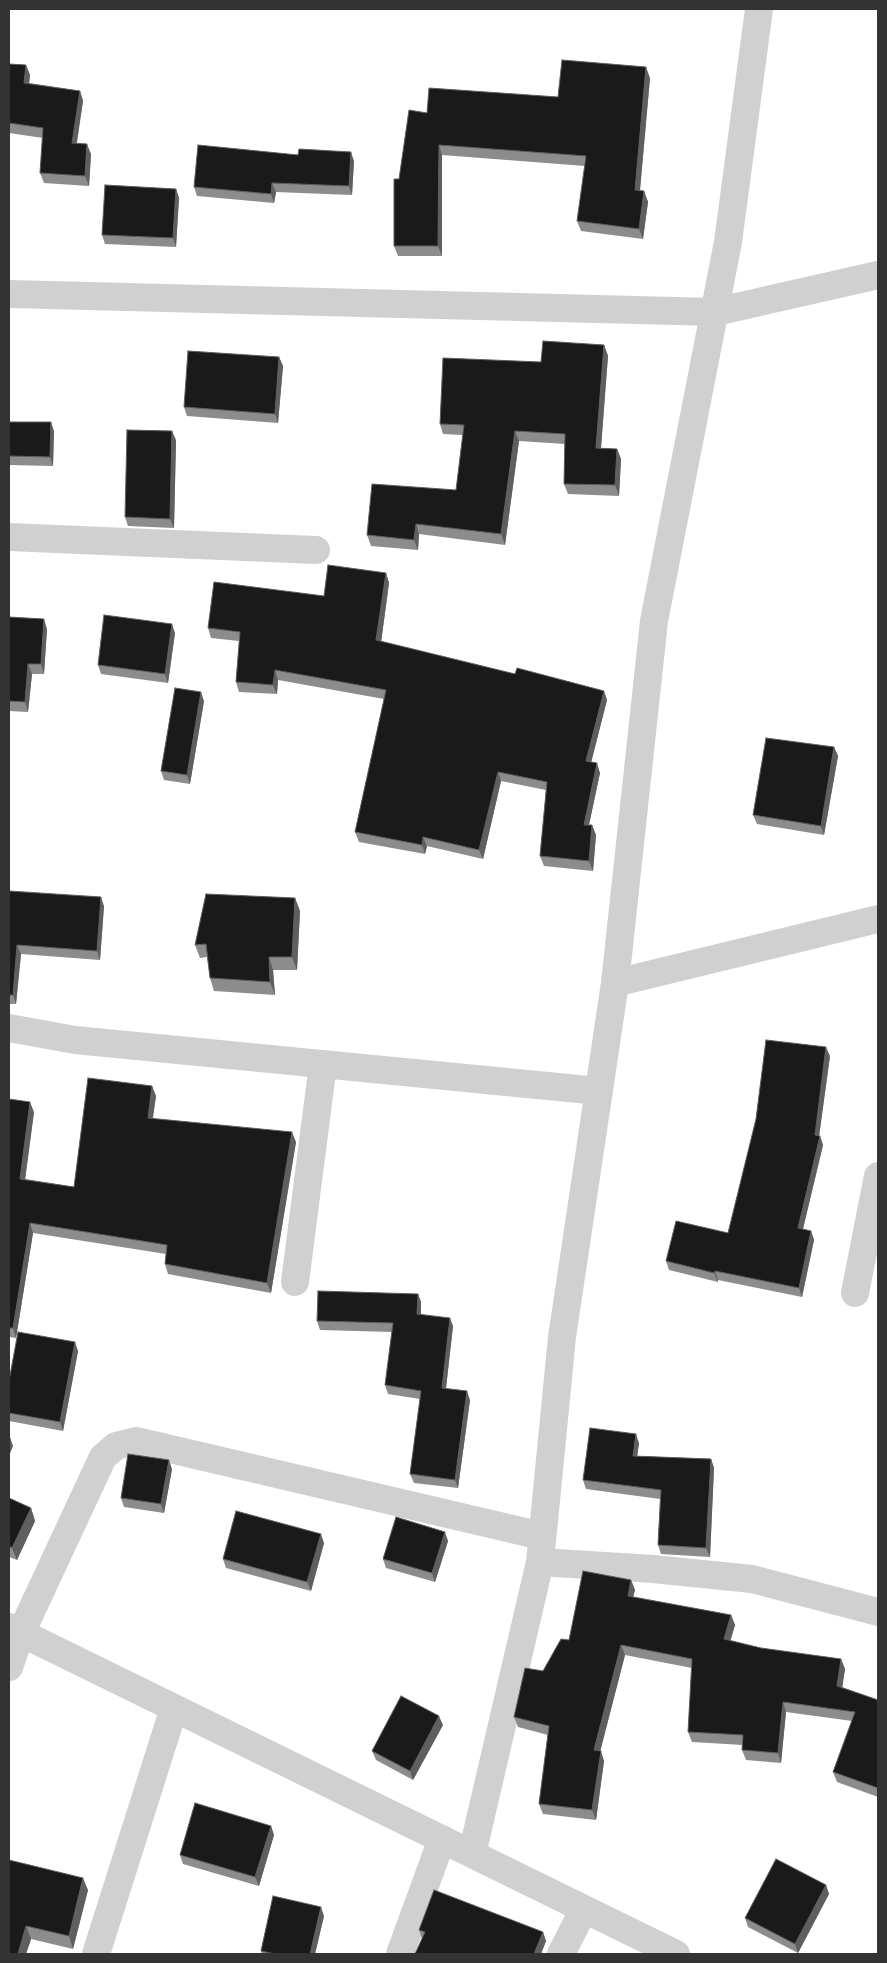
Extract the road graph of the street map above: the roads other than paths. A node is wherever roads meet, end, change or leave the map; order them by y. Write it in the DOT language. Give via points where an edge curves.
graph roads {
  1 [pos="759,9"];
  2 [pos="878,275"];
  3 [pos="9,294"];
  4 [pos="715,312"];
  5 [pos="9,537"];
  6 [pos="316,550"];
  7 [pos="878,919"];
  8 [pos="615,983"];
  9 [pos="9,1028"];
  10 [pos="324,1064"];
  11 [pos="599,1091"];
  12 [pos="878,1176"];
  13 [pos="294,1282"];
  14 [pos="855,1293"];
  15 [pos="541,1549"];
  16 [pos="878,1612"];
  17 [pos="15,1630"];
  18 [pos="9,1667"];
  19 [pos="174,1708"];
  20 [pos="442,1839"];
  21 [pos="472,1854"];
  22 [pos="584,1909"];
  23 [pos="96,1954"];
  24 [pos="400,1954"];
  25 [pos="562,1954"];
  26 [pos="676,1954"];
  1 -- 4 [label="street" via="728,242"];
  2 -- 4 [label="street"];
  3 -- 4 [label="street"];
  4 -- 8 [label="street" via="654,621"];
  5 -- 6 [label="street"];
  7 -- 8 [label="street"];
  8 -- 11 [label="street"];
  9 -- 10 [label="street" via="75,1040"];
  10 -- 11 [label="street"];
  10 -- 13 [label="street"];
  11 -- 15 [label="street" via="562,1336"];
  12 -- 14 [label="street"];
  15 -- 16 [label="street" via="653,1570 752,1579"];
  15 -- 17 [label="street" via="136,1441 116,1446 103,1457"];
  15 -- 21 [label="street"];
  17 -- 18 [label="street"];
  17 -- 19 [label="street"];
  19 -- 20 [label="street"];
  19 -- 23 [label="street"];
  20 -- 21 [label="street"];
  20 -- 24 [label="street"];
  21 -- 22 [label="street"];
  22 -- 25 [label="street"];
  22 -- 26 [label="street"];
}
